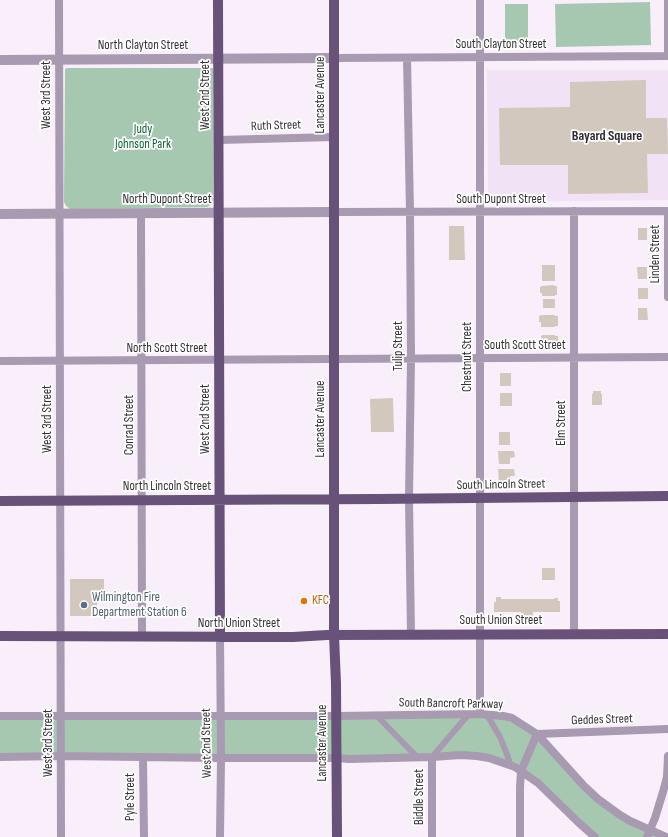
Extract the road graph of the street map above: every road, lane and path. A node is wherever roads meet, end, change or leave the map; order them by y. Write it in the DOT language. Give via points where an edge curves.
graph roads {
  1 [pos="59,0"];
  2 [pos="218,0"];
  3 [pos="334,0"];
  4 [pos="480,0"];
  5 [pos="668,0"];
  6 [pos="668,56"];
  7 [pos="480,57"];
  8 [pos="334,58"];
  9 [pos="407,58"];
  10 [pos="218,59"];
  11 [pos="0,60"];
  12 [pos="59,60"];
  13 [pos="334,137"];
  14 [pos="219,140"];
  15 [pos="574,211"];
  16 [pos="668,211"];
  17 [pos="334,212"];
  18 [pos="410,212"];
  19 [pos="480,212"];
  20 [pos="219,213"];
  21 [pos="0,214"];
  22 [pos="59,214"];
  23 [pos="141,214"];
  24 [pos="668,297"];
  25 [pos="574,358"];
  26 [pos="668,358"];
  27 [pos="411,359"];
  28 [pos="480,359"];
  29 [pos="219,360"];
  30 [pos="334,360"];
  31 [pos="60,361"];
  32 [pos="142,361"];
  33 [pos="0,362"];
  34 [pos="668,496"];
  35 [pos="574,497"];
  36 [pos="480,498"];
  37 [pos="409,499"];
  38 [pos="60,500"];
  39 [pos="142,500"];
  40 [pos="220,500"];
  41 [pos="334,500"];
  42 [pos="0,501"];
  43 [pos="574,634"];
  44 [pos="668,634"];
  45 [pos="334,635"];
  46 [pos="411,635"];
  47 [pos="480,635"];
  48 [pos="0,636"];
  49 [pos="61,637"];
  50 [pos="142,637"];
  51 [pos="220,637"];
  52 [pos="484,714"];
  53 [pos="376,715"];
  54 [pos="468,715"];
  55 [pos="0,716"];
  56 [pos="61,716"];
  57 [pos="220,716"];
  58 [pos="336,716"];
  59 [pos="668,729"];
  60 [pos="537,734"];
  61 [pos="61,756"];
  62 [pos="668,756"];
  63 [pos="0,757"];
  64 [pos="143,757"];
  65 [pos="417,757"];
  66 [pos="432,757"];
  67 [pos="221,758"];
  68 [pos="337,758"];
  69 [pos="510,765"];
  70 [pos="521,771"];
  71 [pos="649,834"];
  72 [pos="61,837"];
  73 [pos="144,837"];
  74 [pos="220,837"];
  75 [pos="337,837"];
  76 [pos="432,837"];
  77 [pos="520,837"];
  78 [pos="595,837"];
  79 [pos="666,837"];
  1 -- 12 [label="street, West 3rd Street"];
  2 -- 10 [label="main road, West 2nd Street"];
  3 -- 8 [label="main road, Lancaster Avenue"];
  4 -- 7 [label="street, Chestnut Street"];
  5 -- 6 [label="street"];
  6 -- 7 [label="street, South Clayton Street"];
  7 -- 9 [label="street, South Clayton Street"];
  7 -- 19 [label="street, Chestnut Street"];
  8 -- 9 [label="street, South Clayton Street"];
  8 -- 10 [label="street, North Clayton Street"];
  8 -- 13 [label="main road, Lancaster Avenue"];
  9 -- 18 [label="street, Tulip Street"];
  10 -- 12 [label="street, North Clayton Street"];
  10 -- 14 [label="main road, West 2nd Street"];
  11 -- 12 [label="street, North Clayton Street"];
  12 -- 22 [label="street, West 3rd Street"];
  13 -- 14 [label="street, Ruth Street"];
  13 -- 17 [label="main road, Lancaster Avenue"];
  14 -- 20 [label="main road, West 2nd Street"];
  15 -- 16 [label="street, South Dupont Street"];
  15 -- 19 [label="street, South Dupont Street"];
  15 -- 25 [label="street, Elm Street"];
  16 -- 24 [label="street, Linden Street"];
  17 -- 18 [label="street, South Dupont Street"];
  17 -- 20 [label="street, North Dupont Street"];
  17 -- 30 [label="main road, Lancaster Avenue"];
  18 -- 19 [label="street, South Dupont Street"];
  18 -- 27 [label="street, Tulip Street"];
  19 -- 28 [label="street, Chestnut Street"];
  20 -- 23 [label="street, North Dupont Street"];
  20 -- 29 [label="main road, West 2nd Street"];
  21 -- 22 [label="street, North Dupont Street"];
  22 -- 23 [label="street, North Dupont Street"];
  22 -- 31 [label="street, West 3rd Street"];
  23 -- 32 [label="street, Conrad Street"];
  25 -- 26 [label="street, South Scott Street"];
  25 -- 28 [label="street, South Scott Street"];
  25 -- 35 [label="street, Elm Street"];
  27 -- 28 [label="street, South Scott Street"];
  27 -- 30 [label="street, South Scott Street"];
  27 -- 37 [label="street, Tulip Street"];
  28 -- 36 [label="street, Chestnut Street"];
  29 -- 30 [label="street, North Scott Street"];
  29 -- 32 [label="street, North Scott Street"];
  29 -- 40 [label="main road, West 2nd Street"];
  30 -- 41 [label="main road, Lancaster Avenue"];
  31 -- 32 [label="street, North Scott Street"];
  31 -- 33 [label="street, North Scott Street"];
  31 -- 38 [label="street, West 3rd Street"];
  32 -- 39 [label="street, Conrad Street"];
  34 -- 35 [label="main road, South Lincoln Street"];
  35 -- 36 [label="main road, South Lincoln Street"];
  35 -- 43 [label="street, Elm Street"];
  36 -- 37 [label="main road, South Lincoln Street"];
  36 -- 47 [label="street, Chestnut Street"];
  37 -- 41 [label="main road, South Lincoln Street"];
  37 -- 46 [label="street, Tulip Street"];
  38 -- 39 [label="main road, North Lincoln Street"];
  38 -- 42 [label="main road, North Lincoln Street"];
  38 -- 49 [label="street, West 3rd Street"];
  39 -- 40 [label="main road, North Lincoln Street"];
  39 -- 50 [label="street, Conrad Street"];
  40 -- 41 [label="main road, North Lincoln Street"];
  40 -- 51 [label="main road, West 2nd Street"];
  41 -- 45 [label="main road, Lancaster Avenue"];
  43 -- 44 [label="main road, South Union Street"];
  43 -- 47 [label="main road, South Union Street"];
  45 -- 46 [label="main road, South Union Street"];
  45 -- 51 [label="main road, North Union Street"];
  45 -- 58 [label="main road, Lancaster Avenue"];
  46 -- 47 [label="main road, South Union Street"];
  47 -- 52 [label="street, Chestnut Street"];
  48 -- 49 [label="main road, North Union Street"];
  49 -- 50 [label="main road, North Union Street"];
  49 -- 56 [label="street, West 3rd Street"];
  50 -- 51 [label="main road, North Union Street"];
  51 -- 57 [label="street, West 2nd Street"];
  52 -- 54 [label="street, South Bancroft Parkway"];
  52 -- 60 [label="street, South Bancroft Parkway" via="512,718"];
  52 -- 69 [label="street" via="506,752"];
  53 -- 54 [label="street, South Bancroft Parkway"];
  53 -- 58 [label="street, South Bancroft Parkway"];
  53 -- 65 [label="street"];
  54 -- 66 [label="street"];
  55 -- 56 [label="street, South Bancroft Parkway"];
  56 -- 57 [label="street, South Bancroft Parkway"];
  56 -- 61 [label="street, West 3rd Street"];
  57 -- 58 [label="street, South Bancroft Parkway"];
  57 -- 67 [label="street, West 2nd Street"];
  58 -- 68 [label="main road, Lancaster Avenue"];
  59 -- 60 [label="street, Geddes Street"];
  60 -- 70 [label="street"];
  60 -- 71 [label="street, South Bancroft Parkway" via="598,799"];
  61 -- 63 [label="street"];
  61 -- 64 [label="street"];
  61 -- 72 [label="street, West 3rd Street"];
  62 -- 71 [label="street" via="667,777"];
  64 -- 67 [label="street"];
  64 -- 73 [label="street, Pyle Street"];
  65 -- 66 [label="street"];
  65 -- 68 [label="street"];
  66 -- 69 [label="street" via="477,756"];
  66 -- 76 [label="street, Biddle Street"];
  67 -- 68 [label="street"];
  67 -- 74 [label="street, West 2nd Street"];
  68 -- 75 [label="main road, Lancaster Avenue"];
  69 -- 70 [label="street"];
  70 -- 77 [label="street"];
  70 -- 78 [label="street" via="538,783"];
  71 -- 79 [label="street, South Bancroft Parkway"];
}
